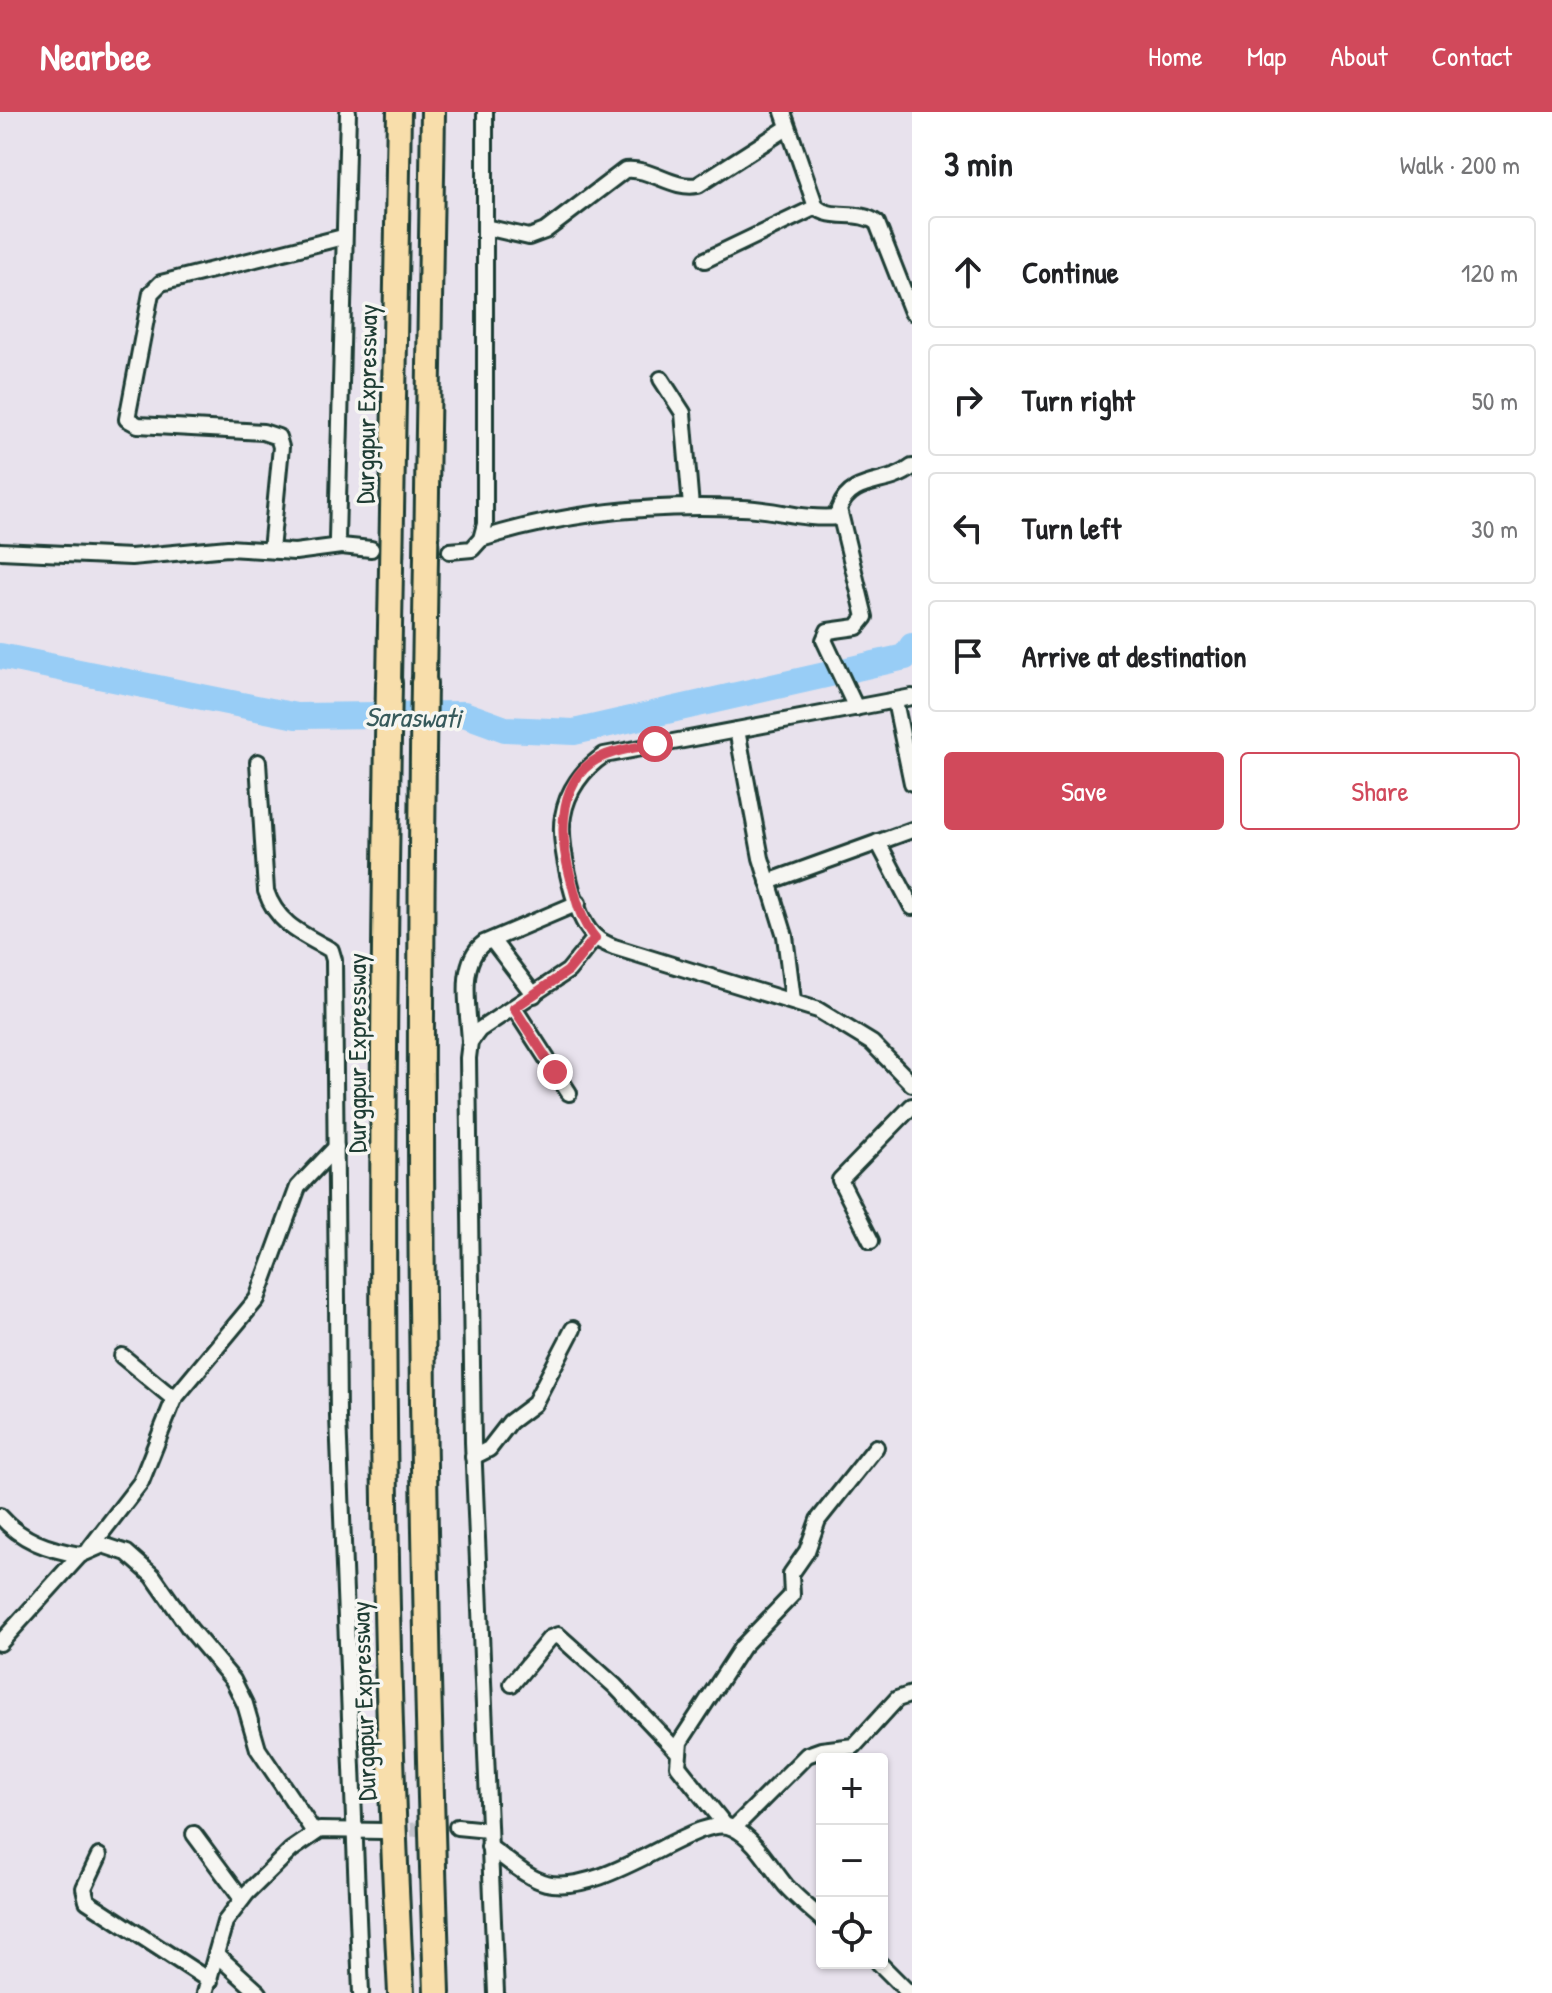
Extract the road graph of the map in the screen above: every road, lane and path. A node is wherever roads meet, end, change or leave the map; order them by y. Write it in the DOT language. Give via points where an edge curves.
graph roads {
  1 [pos="348,112"];
  2 [pos="399,112"];
  3 [pos="433,112"];
  4 [pos="485,112"];
  5 [pos="783,112"];
  6 [pos="787,128"];
  7 [pos="816,207"];
  8 [pos="485,227"];
  9 [pos="343,237"];
  10 [pos="705,260"];
  11 [pos="912,312"];
  12 [pos="661,379"];
  13 [pos="912,467"];
  14 [pos="691,507"];
  15 [pos="838,517"];
  16 [pos="481,539"];
  17 [pos="341,546"];
  18 [pos="371,549"];
  19 [pos="271,550"];
  20 [pos="0,551"];
  21 [pos="450,551"];
  22 [pos="389,683"];
  23 [pos="424,683"];
  24 [pos="912,697"];
  25 [pos="895,701"];
  26 [pos="854,704"];
  27 [pos="737,730"];
  28 [pos="258,762"];
  29 [pos="912,783"];
  30 [pos="912,830"];
  31 [pos="878,842"];
  32 [pos="768,882"];
  33 [pos="578,903"];
  34 [pos="912,907"];
  35 [pos="595,938"];
  36 [pos="492,940"];
  37 [pos="534,995"];
  38 [pos="793,1000"];
  39 [pos="514,1008"];
  40 [pos="470,1042"];
  41 [pos="912,1084"];
  42 [pos="569,1093"];
  43 [pos="912,1106"];
  44 [pos="336,1147"];
  45 [pos="871,1241"];
  46 [pos="573,1329"];
  47 [pos="122,1356"];
  48 [pos="174,1399"];
  49 [pos="876,1447"];
  50 [pos="473,1457"];
  51 [pos="0,1516"];
  52 [pos="85,1551"];
  53 [pos="0,1643"];
  54 [pos="512,1684"];
  55 [pos="912,1694"];
  56 [pos="677,1751"];
  57 [pos="729,1826"];
  58 [pos="457,1827"];
  59 [pos="353,1830"];
  60 [pos="488,1830"];
  61 [pos="382,1831"];
  62 [pos="314,1832"];
  63 [pos="194,1834"];
  64 [pos="489,1847"];
  65 [pos="99,1856"];
  66 [pos="242,1899"];
  67 [pos="816,1914"];
  68 [pos="216,1954"];
  69 [pos="885,1969"];
  70 [pos="207,1987"];
  71 [pos="259,1993"];
  72 [pos="361,1993"];
  73 [pos="401,1993"];
  74 [pos="437,1993"];
  75 [pos="496,1993"];
  76 [pos="909,1993"];
  1 -- 9 [label="street"];
  2 -- 22 [label="main road, Durgapur Expressway"];
  3 -- 23 [label="main road"];
  4 -- 8 [label="street"];
  5 -- 6 [label="street"];
  6 -- 7 [label="street"];
  6 -- 8 [label="street" via="698,185 682,186 637,169 625,170 545,231 529,237"];
  7 -- 10 [label="street"];
  7 -- 11 [label="street" via="877,223"];
  8 -- 16 [label="street"];
  9 -- 17 [label="street" via="337,539"];
  9 -- 19 [label="street" via="161,283 151,293 127,419 138,425 278,437"];
  12 -- 14 [label="street" via="683,413"];
  13 -- 15 [label="street" via="895,478 851,490"];
  14 -- 15 [label="street" via="746,508 802,519"];
  14 -- 16 [label="street" via="552,519"];
  15 -- 26 [label="street" via="865,617 857,627 824,635"];
  16 -- 21 [label="street" via="472,549"];
  17 -- 18 [label="street"];
  17 -- 19 [label="street"];
  19 -- 20 [label="street" via="228,548 131,557"];
  22 -- 73 [label="highway, Durgapur Expressway" via="383,981 387,1610"];
  23 -- 74 [label="highway" via="419,980 422,1402"];
  24 -- 25 [label="street"];
  25 -- 26 [label="street"];
  25 -- 29 [label="street"];
  26 -- 27 [label="street"];
  27 -- 32 [label="street"];
  27 -- 33 [label="street" via="604,755 582,773 567,802 562,828"];
  28 -- 44 [label="street" via="271,906 286,925 331,950 334,960"];
  30 -- 31 [label="street"];
  31 -- 32 [label="street"];
  31 -- 34 [label="street"];
  32 -- 38 [label="street" via="785,936"];
  33 -- 35 [label="street" via="582,921"];
  33 -- 36 [label="street"];
  35 -- 37 [label="street" via="568,971"];
  35 -- 38 [label="street"];
  36 -- 37 [label="street"];
  36 -- 40 [label="street" via="477,948 470,961"];
  37 -- 39 [label="street"];
  38 -- 41 [label="street" via="857,1032"];
  39 -- 40 [label="street"];
  39 -- 42 [label="street"];
  40 -- 50 [label="street"];
  43 -- 45 [label="street" via="840,1180"];
  44 -- 48 [label="street" via="298,1187 257,1299"];
  44 -- 59 [label="street" via="338,1417"];
  46 -- 50 [label="street" via="534,1404 510,1422 489,1449"];
  47 -- 48 [label="street"];
  48 -- 52 [label="street" via="141,1482"];
  49 -- 56 [label="street" via="818,1520 807,1551 791,1574 792,1595 751,1634"];
  50 -- 60 [label="street"];
  51 -- 52 [label="street" via="33,1542"];
  52 -- 53 [label="street"];
  52 -- 62 [label="street" via="114,1547 153,1576 233,1680 258,1749"];
  54 -- 56 [label="street" via="558,1635"];
  55 -- 57 [label="street" via="897,1699 854,1746 807,1755"];
  56 -- 57 [label="street" via="678,1766"];
  57 -- 64 [label="street" via="701,1827 637,1864 576,1882 539,1881"];
  57 -- 67 [label="street" via="746,1837"];
  58 -- 60 [label="street"];
  59 -- 61 [label="street"];
  59 -- 62 [label="street"];
  59 -- 72 [label="street"];
  60 -- 64 [label="street"];
  62 -- 66 [label="street"];
  63 -- 66 [label="street"];
  64 -- 75 [label="street"];
  65 -- 70 [label="street" via="84,1888 87,1901"];
  66 -- 68 [label="street" via="225,1922"];
  68 -- 70 [label="street"];
  68 -- 71 [label="street"];
  69 -- 76 [label="street"];
}
